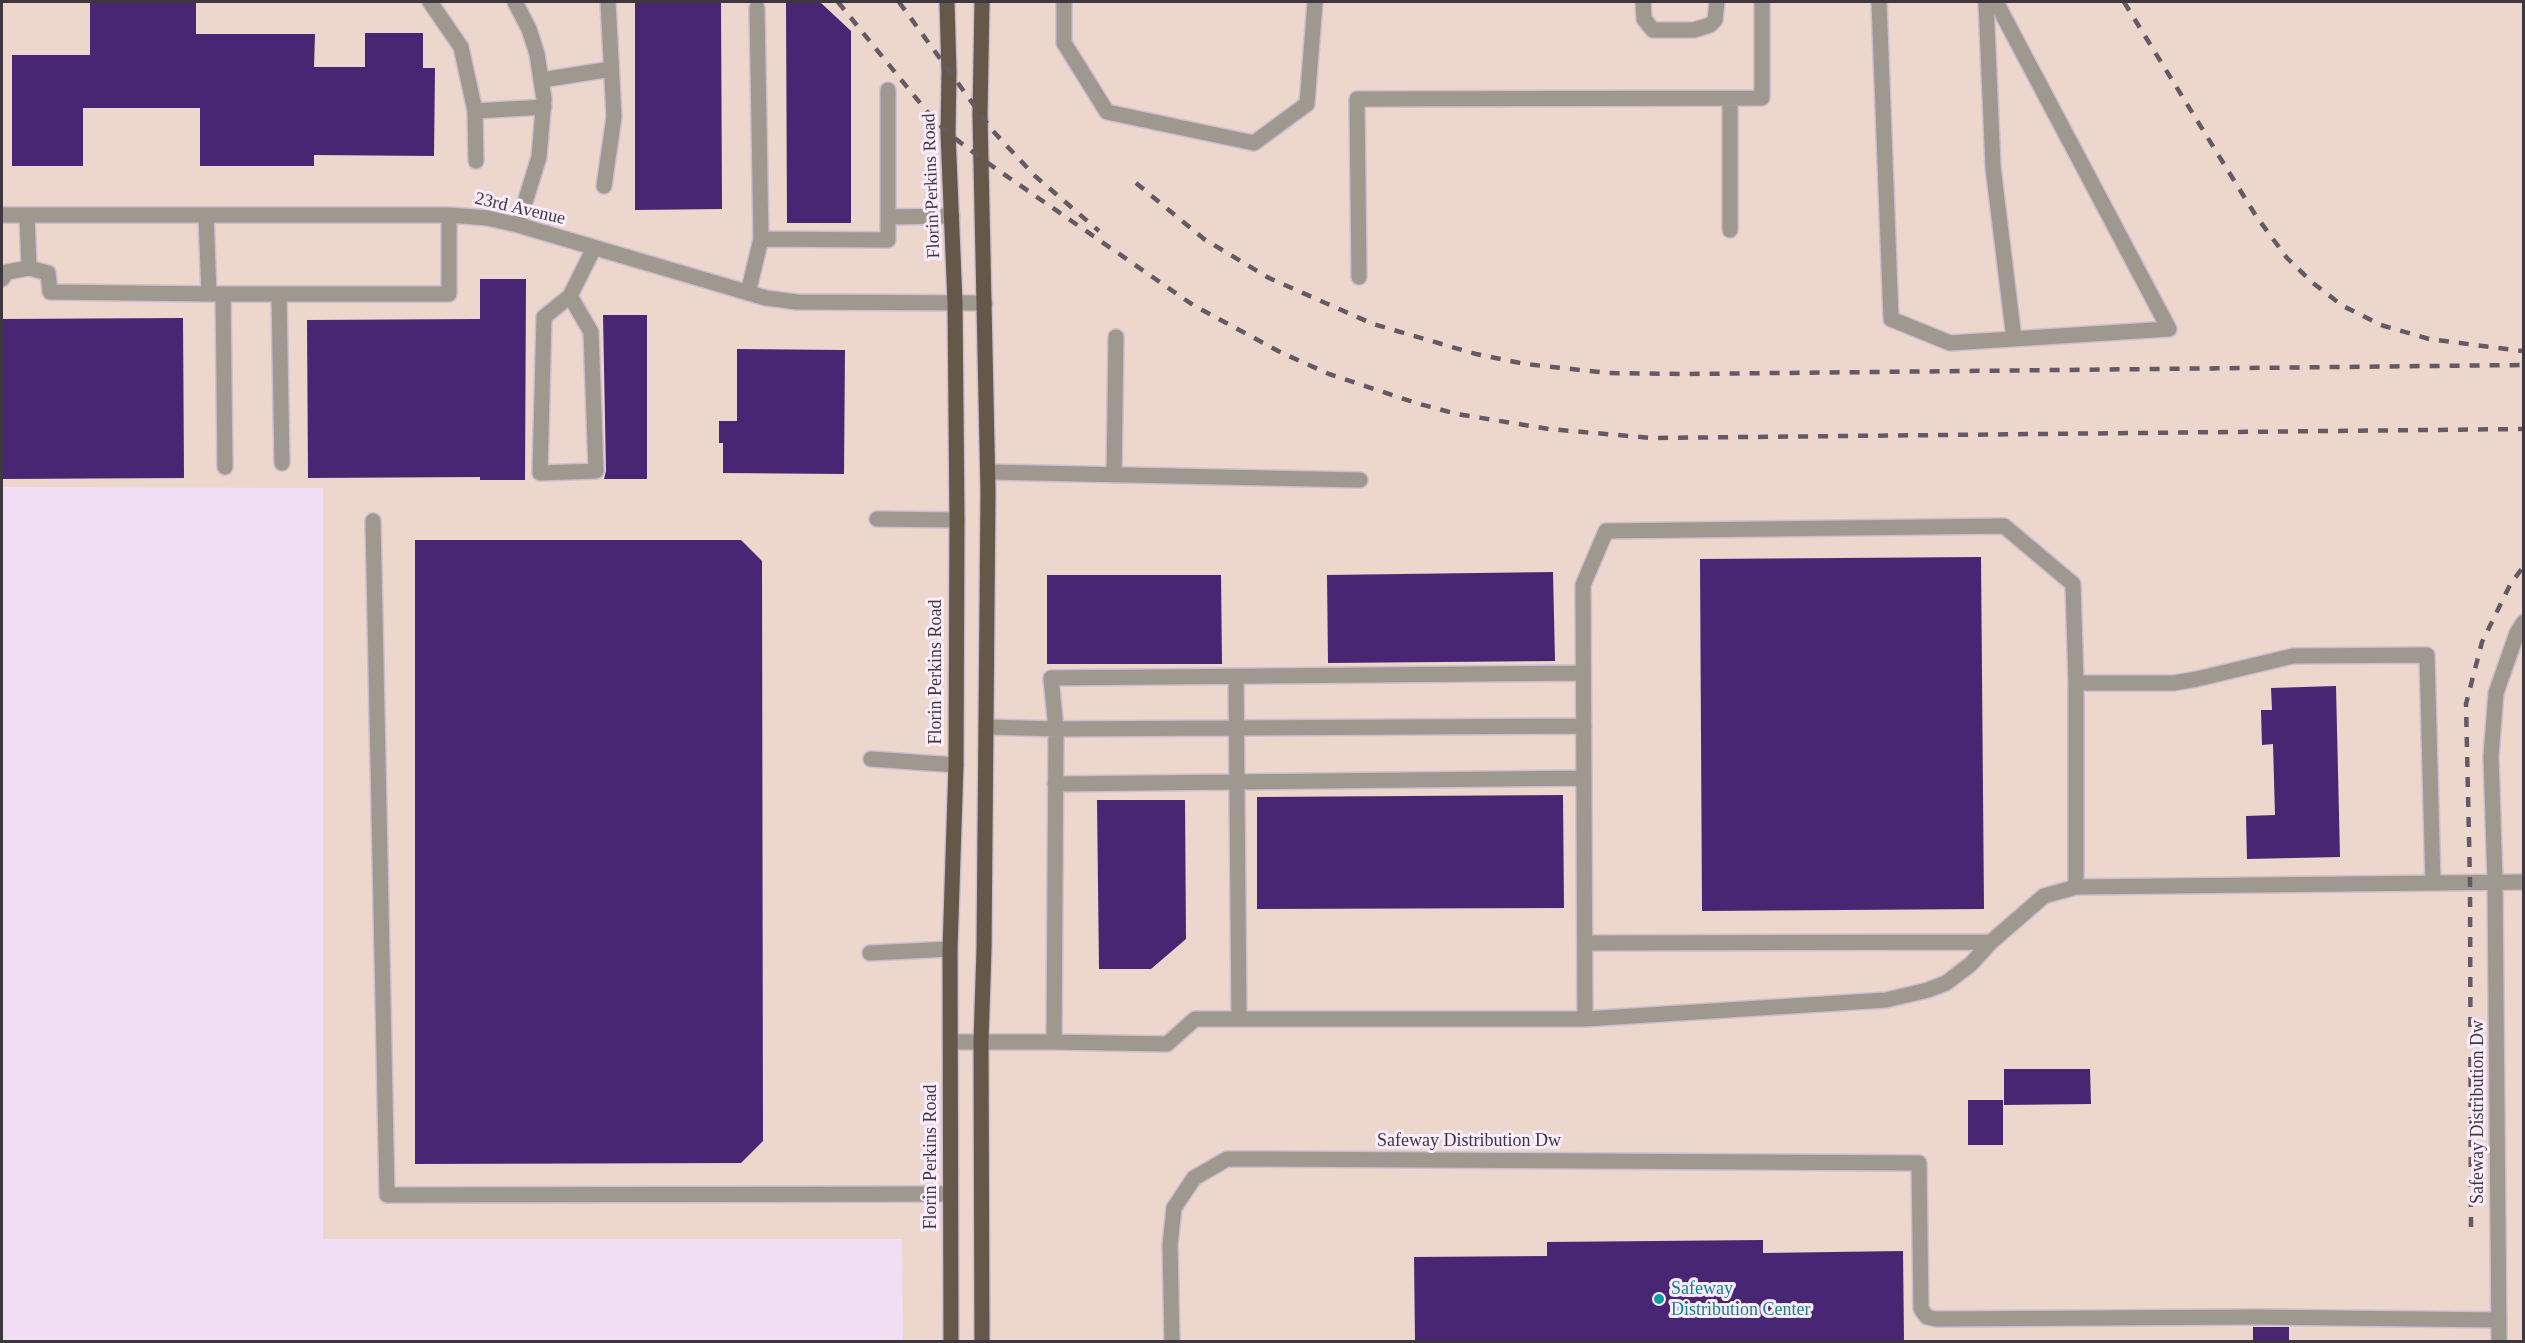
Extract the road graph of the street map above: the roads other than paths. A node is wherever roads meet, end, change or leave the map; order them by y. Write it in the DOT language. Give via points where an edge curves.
graph roads {
  1 [pos="430,2"];
  2 [pos="515,2"];
  3 [pos="608,2"];
  4 [pos="947,2"];
  5 [pos="982,2"];
  6 [pos="1064,2"];
  7 [pos="1315,2"];
  8 [pos="1643,2"];
  9 [pos="1716,2"];
  10 [pos="1762,2"];
  11 [pos="1879,2"];
  12 [pos="1986,2"];
  13 [pos="1996,2"];
  14 [pos="757,8"];
  15 [pos="611,69"];
  16 [pos="542,80"];
  17 [pos="888,90"];
  18 [pos="1730,99"];
  19 [pos="544,107"];
  20 [pos="475,111"];
  21 [pos="476,161"];
  22 [pos="604,186"];
  23 [pos="2,215"];
  24 [pos="27,215"];
  25 [pos="206,215"];
  26 [pos="449,215"];
  27 [pos="952,216"];
  28 [pos="888,217"];
  29 [pos="518,225"];
  30 [pos="1730,230"];
  31 [pos="761,239"];
  32 [pos="594,248"];
  33 [pos="29,268"];
  34 [pos="1359,277"];
  35 [pos="2,279"];
  36 [pos="216,294"];
  37 [pos="279,294"];
  38 [pos="748,294"];
  39 [pos="570,296"];
  40 [pos="955,303"];
  41 [pos="985,303"];
  42 [pos="1116,337"];
  43 [pos="2014,339"];
  44 [pos="282,463"];
  45 [pos="225,467"];
  46 [pos="988,472"];
  47 [pos="1114,475"];
  48 [pos="1360,480"];
  49 [pos="878,519"];
  50 [pos="957,520"];
  51 [pos="373,521"];
  52 [pos="2523,622"];
  53 [pos="1583,674"];
  54 [pos="1236,677"];
  55 [pos="2076,683"];
  56 [pos="1584,726"];
  57 [pos="987,727"];
  58 [pos="1237,728"];
  59 [pos="1056,729"];
  60 [pos="871,759"];
  61 [pos="956,765"];
  62 [pos="1584,778"];
  63 [pos="1238,782"];
  64 [pos="1055,784"];
  65 [pos="2495,882"];
  66 [pos="2523,882"];
  67 [pos="2433,883"];
  68 [pos="2076,887"];
  69 [pos="1991,942"];
  70 [pos="1585,943"];
  71 [pos="950,949"];
  72 [pos="870,953"];
  73 [pos="1585,1018"];
  74 [pos="1239,1019"];
  75 [pos="951,1042"];
  76 [pos="981,1042"];
  77 [pos="1053,1042"];
  78 [pos="950,1194"];
  79 [pos="2499,1320"];
  80 [pos="951,1341"];
  81 [pos="981,1341"];
  82 [pos="1172,1341"];
  83 [pos="2499,1341"];
  1 -- 20 [label="street" via="461,47"];
  2 -- 16 [label="street" via="531,37"];
  3 -- 15 [label="street"];
  4 -- 27 [label="main road, Florin Perkins Road"];
  5 -- 41 [label="main road"];
  6 -- 7 [label="street" via="1064,43 1107,112 1254,143 1307,104"];
  8 -- 9 [label="street" via="1644,19 1650,29 1694,30 1715,20"];
  10 -- 18 [label="street" via="1762,99"];
  11 -- 43 [label="street" via="1891,319 1950,343"];
  12 -- 43 [label="street" via="1993,167"];
  13 -- 43 [label="street" via="2169,329"];
  14 -- 31 [label="street"];
  15 -- 16 [label="street"];
  15 -- 22 [label="street" via="614,117"];
  16 -- 19 [label="street"];
  17 -- 28 [label="street"];
  18 -- 30 [label="street"];
  18 -- 34 [label="street" via="1357,99"];
  19 -- 20 [label="street"];
  19 -- 29 [label="street" via="539,157"];
  20 -- 21 [label="street"];
  23 -- 24 [label="street, 23rd Avenue"];
  24 -- 25 [label="street, 23rd Avenue"];
  24 -- 33 [label="street"];
  25 -- 26 [label="street, 23rd Avenue"];
  25 -- 36 [label="street"];
  26 -- 29 [label="street, 23rd Avenue"];
  26 -- 37 [label="street" via="449,294"];
  27 -- 28 [label="street"];
  27 -- 40 [label="main road, Florin Perkins Road"];
  28 -- 31 [label="street" via="888,240"];
  29 -- 32 [label="street, 23rd Avenue"];
  31 -- 38 [label="street"];
  32 -- 38 [label="street, 23rd Avenue"];
  32 -- 39 [label="street"];
  33 -- 35 [label="street" via="7,272"];
  33 -- 36 [label="street" via="48,273 50,292"];
  36 -- 37 [label="street"];
  36 -- 45 [label="street"];
  37 -- 44 [label="street"];
  38 -- 40 [label="street, 23rd Avenue" via="797,302"];
  39 -- 39 [label="street" via="544,317 540,473 596,471 591,332"];
  40 -- 41 [label="street, 23rd Avenue"];
  40 -- 50 [label="main road, Florin Perkins Road"];
  41 -- 46 [label="main road"];
  42 -- 47 [label="street"];
  46 -- 47 [label="street"];
  46 -- 57 [label="main road"];
  47 -- 48 [label="street"];
  49 -- 50 [label="street"];
  50 -- 61 [label="main road, Florin Perkins Road"];
  51 -- 78 [label="street" via="387,1195"];
  52 -- 65 [label="street, Safeway Distribution Dw" via="2496,693 2492,756"];
  53 -- 54 [label="street"];
  53 -- 55 [label="street" via="1582,585 1606,531 2004,526 2073,584"];
  53 -- 56 [label="street"];
  54 -- 58 [label="street"];
  54 -- 59 [label="street" via="1051,678"];
  55 -- 67 [label="street" via="2174,682 2293,656 2427,655"];
  55 -- 68 [label="street"];
  56 -- 58 [label="street"];
  56 -- 62 [label="street"];
  57 -- 59 [label="street"];
  57 -- 76 [label="main road"];
  58 -- 59 [label="street"];
  58 -- 63 [label="street"];
  59 -- 64 [label="street"];
  60 -- 61 [label="street"];
  61 -- 71 [label="main road, Florin Perkins Road"];
  62 -- 63 [label="street"];
  62 -- 70 [label="street"];
  63 -- 64 [label="street"];
  63 -- 74 [label="street"];
  64 -- 77 [label="street"];
  65 -- 66 [label="street"];
  65 -- 67 [label="street"];
  65 -- 79 [label="street, Safeway Distribution Dw"];
  67 -- 68 [label="street"];
  68 -- 69 [label="street" via="2044,896"];
  69 -- 70 [label="street"];
  69 -- 73 [label="street" via="1958,974 1908,996"];
  70 -- 73 [label="street"];
  71 -- 72 [label="street"];
  71 -- 75 [label="main road, Florin Perkins Road"];
  73 -- 74 [label="street"];
  74 -- 77 [label="street" via="1195,1019 1167,1044"];
  75 -- 76 [label="street"];
  75 -- 78 [label="main road, Florin Perkins Road"];
  76 -- 77 [label="street"];
  76 -- 81 [label="main road"];
  78 -- 80 [label="main road, Florin Perkins Road"];
  79 -- 82 [label="street, Safeway Distribution Dw" via="1927,1317 1922,1309 1919,1163 1227,1159 1194,1178 1174,1208 1170,1245"];
  79 -- 83 [label="street, Safeway Distribution Dw"];
}
